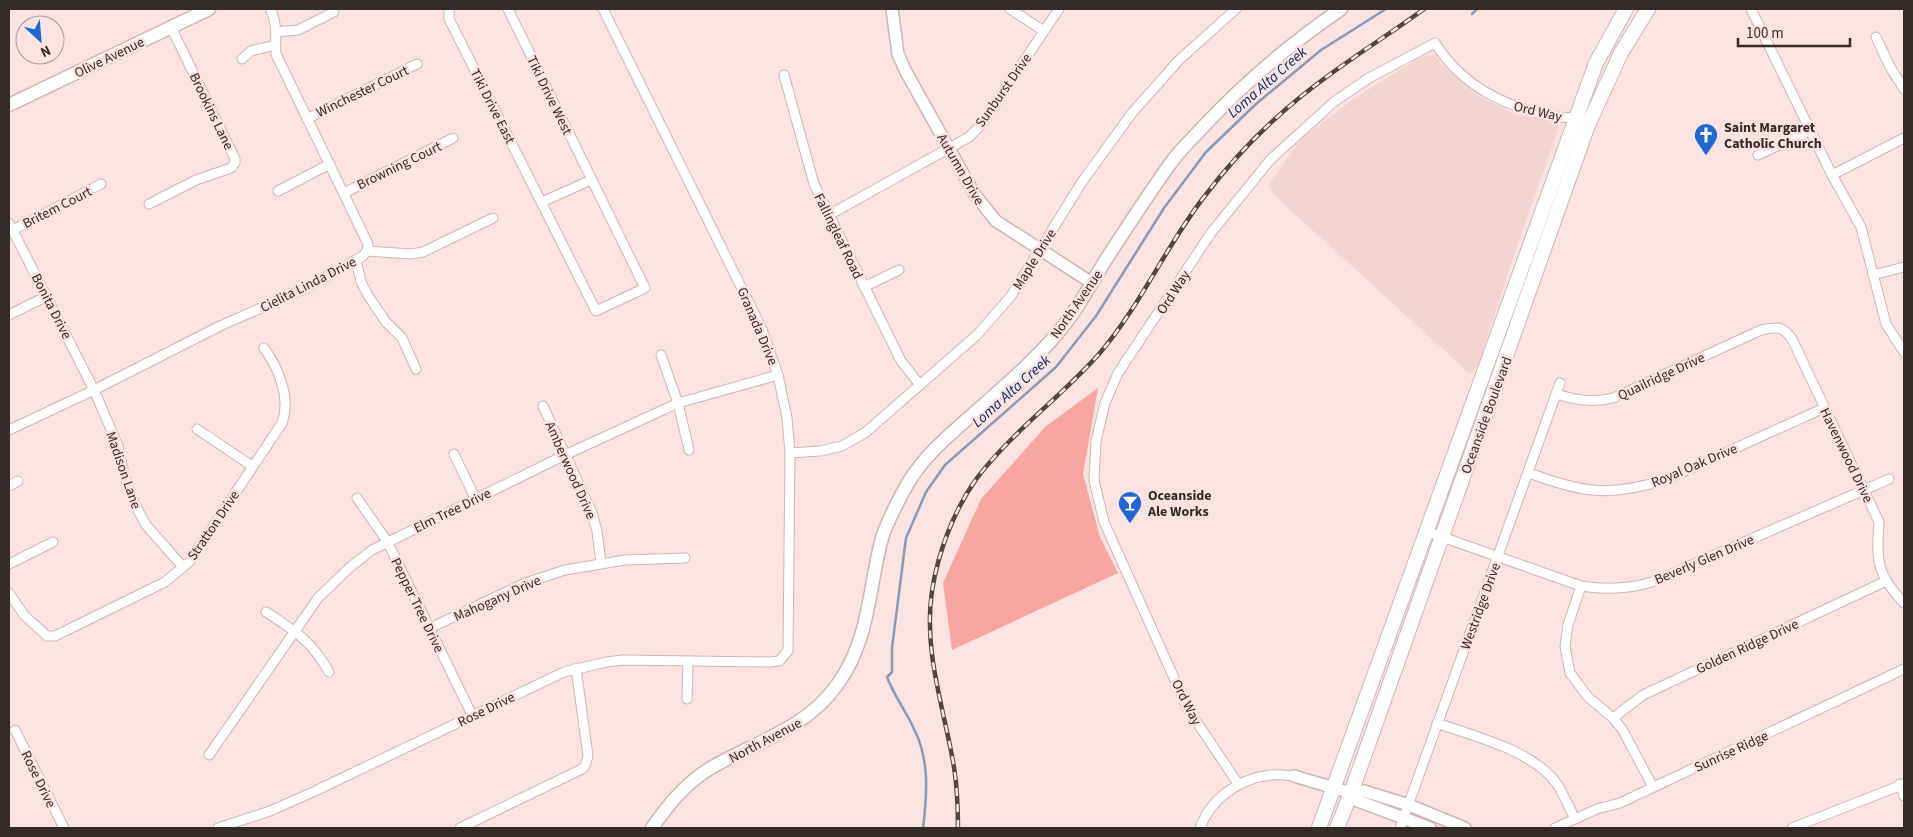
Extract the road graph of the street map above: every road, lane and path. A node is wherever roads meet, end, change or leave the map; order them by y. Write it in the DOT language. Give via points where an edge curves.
graph roads {
  1 [pos="209,9"];
  2 [pos="270,9"];
  3 [pos="449,9"];
  4 [pos="508,9"];
  5 [pos="603,9"];
  6 [pos="892,9"];
  7 [pos="1010,9"];
  8 [pos="1059,9"];
  9 [pos="1236,9"];
  10 [pos="1340,9"];
  11 [pos="1626,9"];
  12 [pos="1648,9"];
  13 [pos="1751,9"];
  14 [pos="334,12"];
  15 [pos="170,27"];
  16 [pos="1044,31"];
  17 [pos="276,32"];
  18 [pos="1876,37"];
  19 [pos="275,45"];
  20 [pos="242,59"];
  21 [pos="417,64"];
  22 [pos="784,75"];
  23 [pos="1904,90"];
  24 [pos="9,105"];
  25 [pos="307,118"];
  26 [pos="1576,118"];
  27 [pos="1590,121"];
  28 [pos="1810,130"];
  29 [pos="454,138"];
  30 [pos="1904,138"];
  31 [pos="949,148"];
  32 [pos="1758,155"];
  33 [pos="330,164"];
  34 [pos="1832,175"];
  35 [pos="592,180"];
  36 [pos="102,184"];
  37 [pos="278,191"];
  38 [pos="344,193"];
  39 [pos="542,202"];
  40 [pos="148,204"];
  41 [pos="829,215"];
  42 [pos="493,218"];
  43 [pos="11,226"];
  44 [pos="1040,249"];
  45 [pos="367,251"];
  46 [pos="356,260"];
  47 [pos="1904,267"];
  48 [pos="899,270"];
  49 [pos="1872,275"];
  50 [pos="1092,283"];
  51 [pos="864,287"];
  52 [pos="47,296"];
  53 [pos="9,315"];
  54 [pos="1761,330"];
  55 [pos="264,348"];
  56 [pos="1904,352"];
  57 [pos="661,355"];
  58 [pos="416,369"];
  59 [pos="778,375"];
  60 [pos="1560,384"];
  61 [pos="920,385"];
  62 [pos="94,390"];
  63 [pos="1556,394"];
  64 [pos="678,403"];
  65 [pos="543,406"];
  66 [pos="1824,408"];
  67 [pos="197,429"];
  68 [pos="9,430"];
  69 [pos="689,450"];
  70 [pos="790,453"];
  71 [pos="454,454"];
  72 [pos="565,455"];
  73 [pos="252,466"];
  74 [pos="1528,473"];
  75 [pos="1889,479"];
  76 [pos="18,482"];
  77 [pos="9,486"];
  78 [pos="1863,490"];
  79 [pos="357,498"];
  80 [pos="475,498"];
  81 [pos="1428,532"];
  82 [pos="1443,537"];
  83 [pos="387,541"];
  84 [pos="53,542"];
  85 [pos="1498,557"];
  86 [pos="685,558"];
  87 [pos="601,563"];
  88 [pos="9,564"];
  89 [pos="183,567"];
  90 [pos="1886,581"];
  91 [pos="1581,586"];
  92 [pos="9,593"];
  93 [pos="1904,604"];
  94 [pos="266,612"];
  95 [pos="430,628"];
  96 [pos="296,631"];
  97 [pos="688,661"];
  98 [pos="770,662"];
  99 [pos="576,668"];
  100 [pos="1904,669"];
  101 [pos="329,672"];
  102 [pos="687,699"];
  103 [pos="472,715"];
  104 [pos="1614,718"];
  105 [pos="1437,723"];
  106 [pos="16,730"];
  107 [pos="209,755"];
  108 [pos="1294,776"];
  109 [pos="1902,784"];
  110 [pos="1239,785"];
  111 [pos="1334,787"];
  112 [pos="1653,787"];
  113 [pos="1351,793"];
  114 [pos="1904,796"];
  115 [pos="1409,805"];
  116 [pos="1575,818"];
  117 [pos="1402,823"];
  118 [pos="64,828"];
  119 [pos="218,828"];
  120 [pos="460,828"];
  121 [pos="652,828"];
  122 [pos="1200,828"];
  123 [pos="1319,828"];
  124 [pos="1337,828"];
  125 [pos="1430,828"];
  126 [pos="1465,828"];
  127 [pos="1556,828"];
  128 [pos="1792,828"];
  1 -- 15 [label="main road, Olive Avenue"];
  2 -- 17 [label="street, Cielita Linda Drive"];
  3 -- 39 [label="street, Tiki Drive East" via="449,18"];
  4 -- 35 [label="street, Tiki Drive West"];
  5 -- 59 [label="street, Granada Drive" via="762,330"];
  6 -- 31 [label="street, Autumn Drive" via="898,54"];
  7 -- 16 [label="street"];
  8 -- 16 [label="street, Sunburst Drive"];
  9 -- 44 [label="street, Maple Drive" via="1179,60 1132,113 1082,182"];
  10 -- 50 [label="main road, North Avenue" via="1280,53 1232,95 1175,158 1130,221"];
  11 -- 26 [label="main road, Oceanside Boulevard" via="1596,63"];
  12 -- 27 [label="main road, Oceanside Boulevard" via="1621,53"];
  13 -- 28 [label="street"];
  14 -- 17 [label="street" via="298,30"];
  15 -- 24 [label="main road, Olive Avenue"];
  15 -- 40 [label="street, Brookins Lane" via="235,163 231,168 196,180"];
  16 -- 31 [label="street, Sunburst Drive" via="981,125 969,137"];
  17 -- 19 [label="street, Cielita Linda Drive"];
  18 -- 23 [label="street"];
  19 -- 20 [label="street" via="251,51"];
  19 -- 25 [label="street, Cielita Linda Drive" via="276,54"];
  21 -- 25 [label="street, Winchester Court"];
  22 -- 41 [label="street, Fallingleaf Road" via="814,184"];
  25 -- 33 [label="street, Cielita Linda Drive"];
  26 -- 27 [label="street, Ord Way"];
  26 -- 81 [label="main road, Oceanside Boulevard"];
  26 -- 110 [label="street, Ord Way" via="1554,117 1494,98 1459,72 1435,44 1369,78 1336,101 1270,160 1211,232 1118,373 1105,403 1096,441 1094,480 1104,522 1188,709"];
  27 -- 82 [label="main road, Oceanside Boulevard"];
  28 -- 32 [label="street"];
  28 -- 34 [label="street"];
  29 -- 38 [label="street, Browning Court"];
  30 -- 34 [label="street"];
  31 -- 41 [label="street, Sunburst Drive"];
  31 -- 44 [label="street, Autumn Drive" via="986,211"];
  33 -- 37 [label="street"];
  33 -- 38 [label="street, Cielita Linda Drive"];
  34 -- 49 [label="street" via="1861,227"];
  35 -- 39 [label="street"];
  35 -- 39 [label="street, Tiki Drive East" via="644,288 596,311"];
  36 -- 43 [label="street, Britem Court"];
  38 -- 45 [label="street, Cielita Linda Drive" via="368,244"];
  41 -- 51 [label="street, Fallingleaf Road"];
  42 -- 45 [label="street" via="423,252"];
  43 -- 52 [label="street, Bonita Drive"];
  44 -- 50 [label="street, Autumn Drive"];
  44 -- 61 [label="street, Maple Drive" via="994,318"];
  45 -- 46 [label="street, Cielita Linda Drive"];
  46 -- 58 [label="street" via="361,282 369,297 402,338"];
  46 -- 62 [label="street, Cielita Linda Drive" via="304,289 220,326"];
  47 -- 49 [label="street"];
  48 -- 51 [label="street"];
  49 -- 56 [label="street" via="1886,324"];
  50 -- 121 [label="main road, North Avenue" via="1059,332 1031,363 938,444 910,480 893,509 882,538 860,643 848,669 831,693 804,719 709,769 688,784"];
  51 -- 61 [label="street, Fallingleaf Road" via="901,361"];
  52 -- 53 [label="street"];
  52 -- 62 [label="street, Bonita Drive"];
  54 -- 63 [label="street, Quailridge Drive" via="1613,398 1578,400"];
  54 -- 66 [label="street, Havenwood Drive" via="1777,327 1786,331"];
  55 -- 73 [label="street, Stratton Drive" via="275,363 286,413"];
  57 -- 64 [label="street"];
  59 -- 64 [label="street, Elm Tree Drive"];
  59 -- 70 [label="street, Granada Drive"];
  60 -- 63 [label="street, Westridge Drive"];
  61 -- 70 [label="street, Maple Drive" via="866,432 842,446"];
  62 -- 68 [label="street, Cielita Linda Drive"];
  62 -- 89 [label="street, Madison Lane" via="118,446 133,501 146,525"];
  63 -- 74 [label="street, Westridge Drive"];
  64 -- 69 [label="street"];
  64 -- 72 [label="street, Elm Tree Drive"];
  65 -- 72 [label="street, Amberwood Drive"];
  66 -- 74 [label="street, Royal Oak Drive" via="1665,480 1638,488 1584,490"];
  66 -- 78 [label="street, Havenwood Drive"];
  67 -- 73 [label="street"];
  70 -- 98 [label="street, Granada Drive" via="788,651 779,661"];
  71 -- 80 [label="street"];
  72 -- 80 [label="street, Elm Tree Drive"];
  72 -- 87 [label="street, Amberwood Drive" via="592,513"];
  73 -- 89 [label="street, Stratton Drive"];
  74 -- 85 [label="street, Westridge Drive"];
  75 -- 78 [label="street, Beverly Glen Drive"];
  76 -- 77 [label="street"];
  78 -- 90 [label="street, Havenwood Drive" via="1879,522 1877,550 1880,570"];
  78 -- 91 [label="street, Beverly Glen Drive" via="1644,585 1619,588"];
  79 -- 83 [label="street, Pepper Tree Drive"];
  80 -- 83 [label="street, Elm Tree Drive"];
  81 -- 82 [label="street, Beverly Glen Drive"];
  81 -- 111 [label="main road, Oceanside Boulevard"];
  82 -- 85 [label="street, Beverly Glen Drive"];
  82 -- 113 [label="main road, Oceanside Boulevard"];
  83 -- 95 [label="street, Pepper Tree Drive"];
  83 -- 96 [label="street, Elm Tree Drive" via="349,568 318,598"];
  84 -- 88 [label="street"];
  85 -- 91 [label="street, Beverly Glen Drive"];
  85 -- 105 [label="street, Westridge Drive"];
  86 -- 87 [label="street, Mahogany Drive"];
  87 -- 95 [label="street, Mahogany Drive" via="525,582"];
  89 -- 92 [label="street, Stratton Drive" via="165,582 55,636 47,636 24,615"];
  90 -- 93 [label="street, Havenwood Drive"];
  90 -- 104 [label="street, Golden Ridge Drive" via="1643,695"];
  91 -- 104 [label="street" via="1568,625 1565,646 1570,673 1588,697"];
  94 -- 96 [label="street"];
  95 -- 103 [label="street, Pepper Tree Drive"];
  96 -- 101 [label="street" via="310,643"];
  96 -- 107 [label="street, Elm Tree Drive"];
  97 -- 98 [label="street, Rose Drive"];
  97 -- 99 [label="street, Rose Drive" via="622,660"];
  97 -- 102 [label="street"];
  99 -- 103 [label="street, Rose Drive"];
  99 -- 120 [label="street" via="588,756 585,766"];
  100 -- 112 [label="street, Sunrise Ridge"];
  103 -- 119 [label="street, Rose Drive" via="313,792 270,811"];
  104 -- 112 [label="street"];
  105 -- 115 [label="street, Westridge Drive"];
  105 -- 116 [label="street" via="1524,755 1557,784"];
  106 -- 118 [label="street, Rose Drive"];
  108 -- 110 [label="street" via="1271,775"];
  108 -- 111 [label="street"];
  109 -- 114 [label="street"];
  109 -- 128 [label="street"];
  110 -- 122 [label="street" via="1210,808"];
  111 -- 113 [label="street"];
  111 -- 123 [label="main road, Oceanside Boulevard"];
  112 -- 116 [label="street, Sunrise Ridge" via="1620,803"];
  113 -- 115 [label="street" via="1364,791"];
  113 -- 117 [label="street" via="1358,801"];
  113 -- 124 [label="main road, Oceanside Boulevard"];
  115 -- 117 [label="street, Westridge Drive"];
  115 -- 126 [label="street"];
  116 -- 127 [label="street, Sunrise Ridge"];
  117 -- 125 [label="street"];
}
